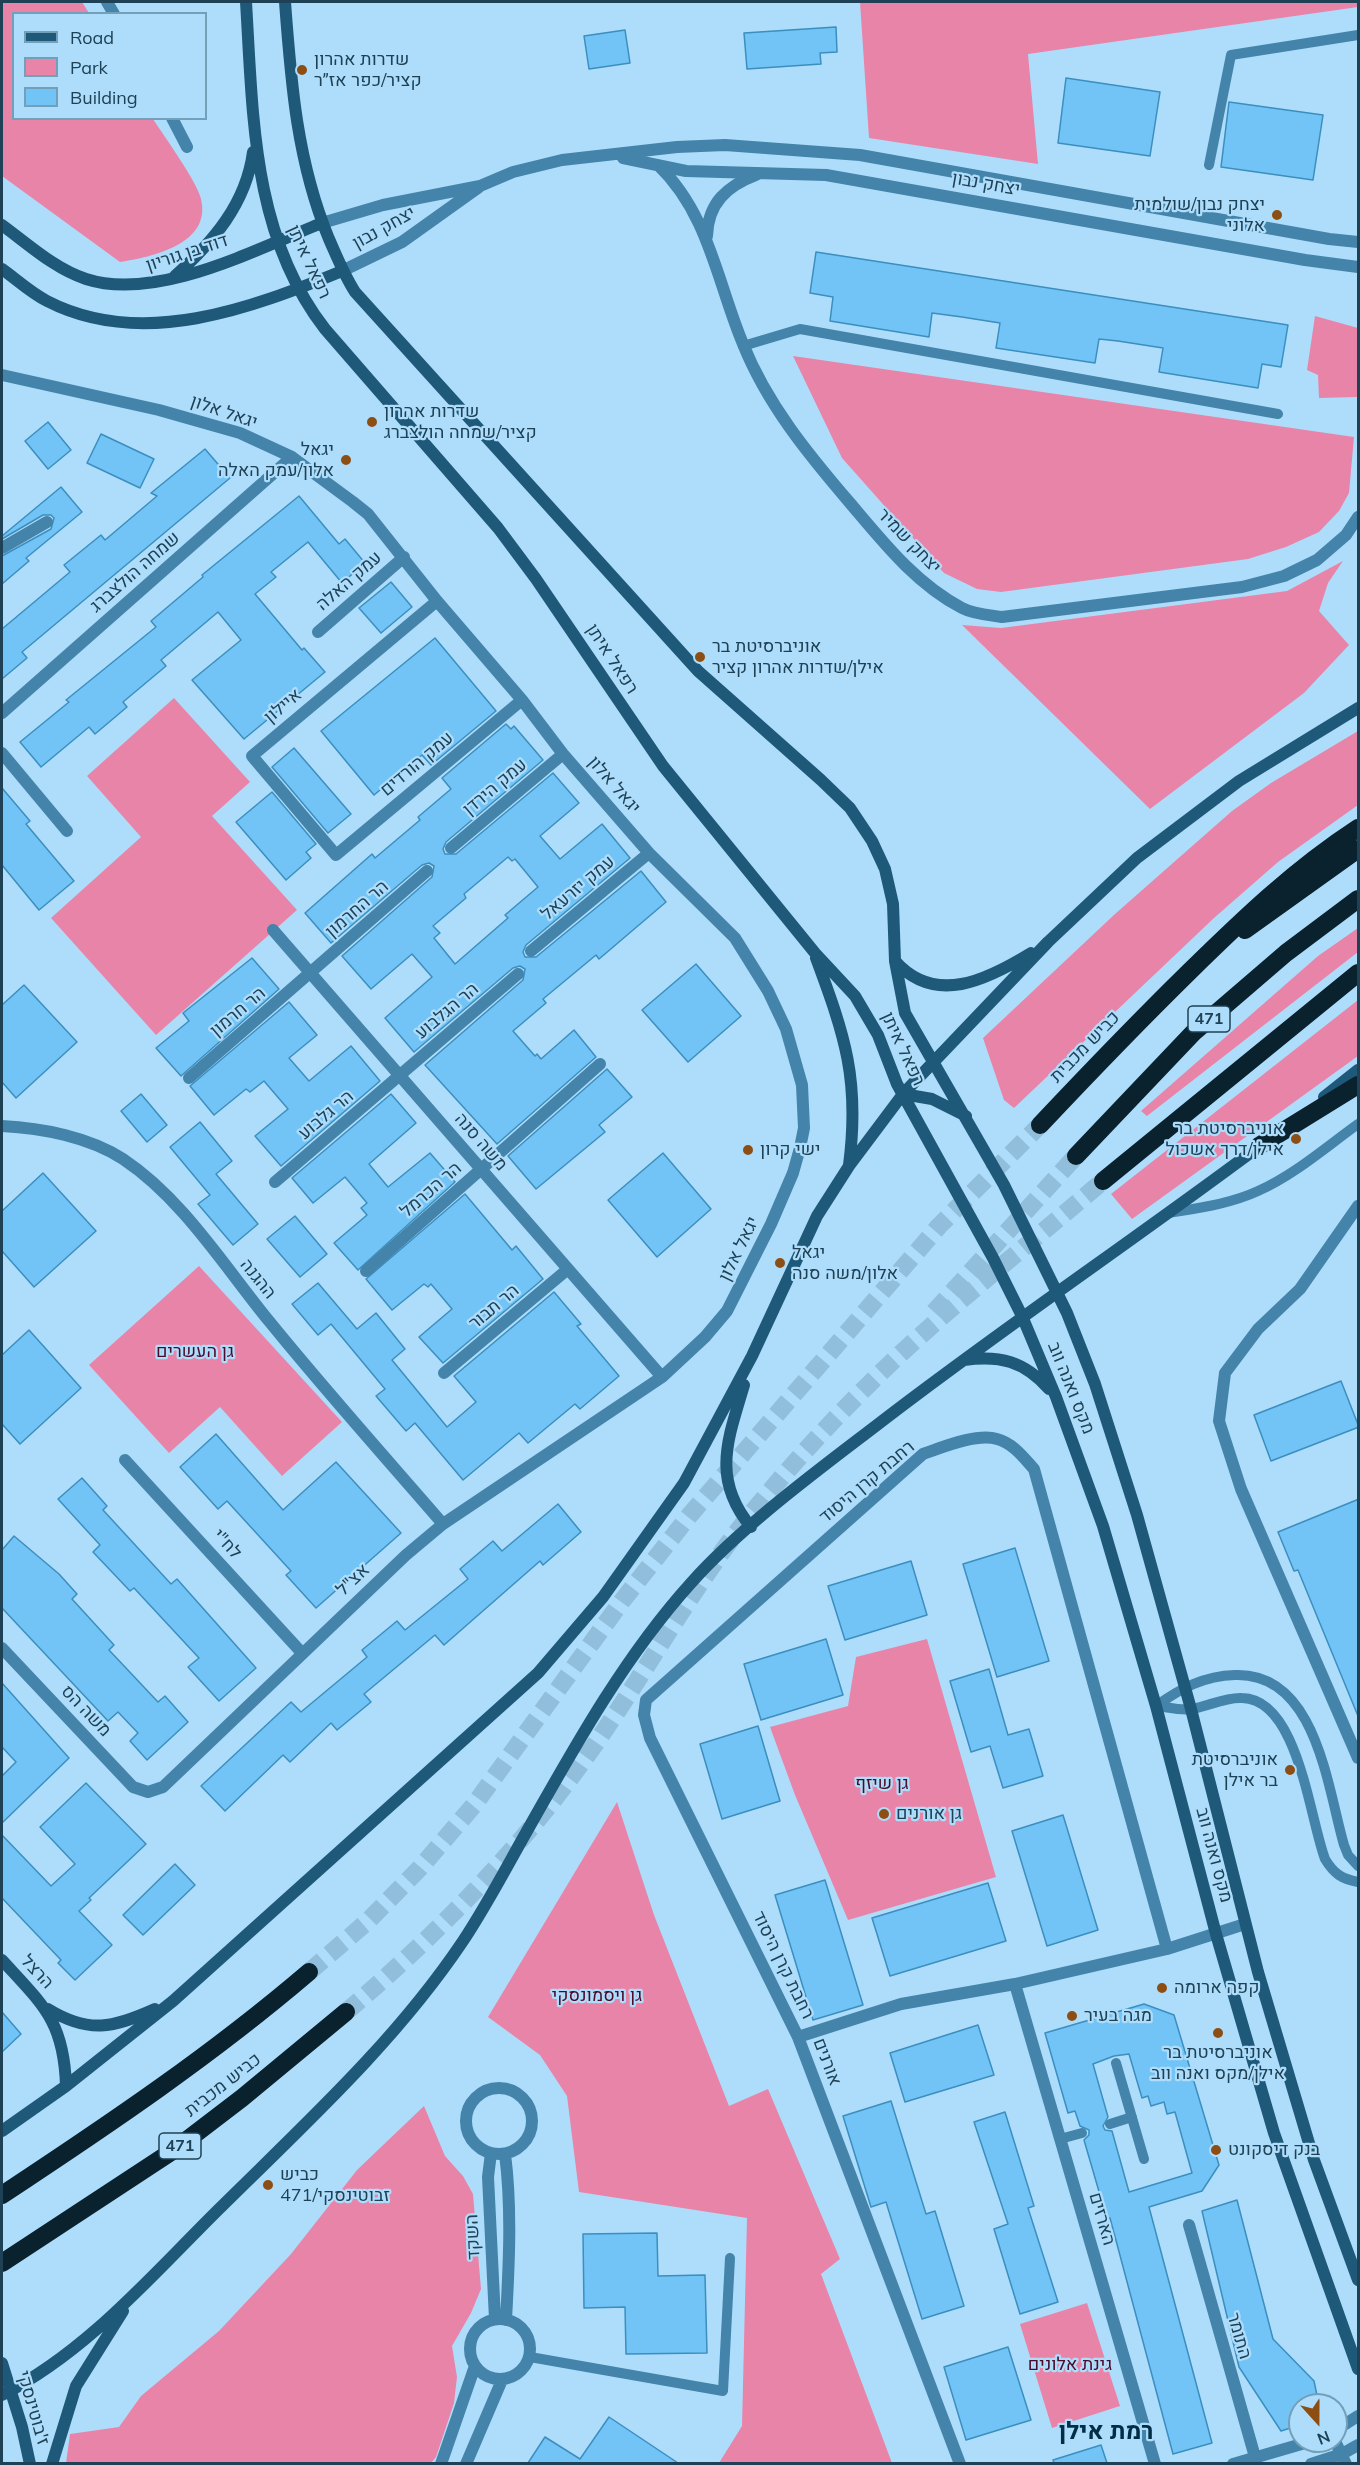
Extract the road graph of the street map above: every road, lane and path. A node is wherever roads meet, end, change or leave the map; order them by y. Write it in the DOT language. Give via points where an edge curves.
graph roads {
  1 [pos="246,2"];
  2 [pos="285,2"];
  3 [pos="1359,35"];
  4 [pos="173,120"];
  5 [pos="255,136"];
  6 [pos="187,147"];
  7 [pos="604,156"];
  8 [pos="658,165"];
  9 [pos="1209,165"];
  10 [pos="764,172"];
  11 [pos="480,186"];
  12 [pos="322,223"];
  13 [pos="2,225"];
  14 [pos="277,240"];
  15 [pos="1359,242"];
  16 [pos="709,246"];
  17 [pos="1359,267"];
  18 [pos="2,269"];
  19 [pos="342,270"];
  20 [pos="172,279"];
  21 [pos="298,289"];
  22 [pos="743,346"];
  23 [pos="2,375"];
  24 [pos="1278,414"];
  25 [pos="292,457"];
  26 [pos="1359,517"];
  27 [pos="47,522"];
  28 [pos="2,548"];
  29 [pos="404,557"];
  30 [pos="437,601"];
  31 [pos="318,632"];
  32 [pos="522,700"];
  33 [pos="1359,708"];
  34 [pos="2,713"];
  35 [pos="2,753"];
  36 [pos="563,754"];
  37 [pos="1359,828"];
  38 [pos="67,831"];
  39 [pos="451,848"];
  40 [pos="1359,849"];
  41 [pos="649,853"];
  42 [pos="336,855"];
  43 [pos="427,871"];
  44 [pos="1359,899"];
  45 [pos="273,930"];
  46 [pos="1048,942"];
  47 [pos="531,951"];
  48 [pos="815,954"];
  49 [pos="895,961"];
  50 [pos="1359,973"];
  51 [pos="311,974"];
  52 [pos="518,974"];
  53 [pos="1161,999"];
  54 [pos="933,1059"];
  55 [pos="600,1064"];
  56 [pos="1359,1070"];
  57 [pos="400,1075"];
  58 [pos="189,1078"];
  59 [pos="1359,1085"];
  60 [pos="903,1094"];
  61 [pos="966,1116"];
  62 [pos="1359,1124"];
  63 [pos="1040,1125"];
  64 [pos="2,1126"];
  65 [pos="1259,1146"];
  66 [pos="1076,1156"];
  67 [pos="849,1166"];
  68 [pos="481,1169"];
  69 [pos="1102,1181"];
  70 [pos="275,1182"];
  71 [pos="1359,1206"];
  72 [pos="1168,1213"];
  73 [pos="568,1269"];
  74 [pos="366,1271"];
  75 [pos="1057,1292"];
  76 [pos="1022,1316"];
  77 [pos="752,1356"];
  78 [pos="961,1361"];
  79 [pos="444,1372"];
  80 [pos="662,1377"];
  81 [pos="1056,1397"];
  82 [pos="604,1417"];
  83 [pos="125,1460"];
  84 [pos="443,1524"];
  85 [pos="751,1527"];
  86 [pos="2,1648"];
  87 [pos="302,1653"];
  88 [pos="1184,1685"];
  89 [pos="1156,1706"];
  90 [pos="1191,1709"];
  91 [pos="1359,1758"];
  92 [pos="148,1792"];
  93 [pos="1359,1866"];
  94 [pos="1359,1882"];
  95 [pos="1245,1924"];
  96 [pos="1216,1934"];
  97 [pos="1167,1949"];
  98 [pos="2,1960"];
  99 [pos="309,1972"];
  100 [pos="1015,1984"];
  101 [pos="173,2001"];
  102 [pos="46,2008"];
  103 [pos="346,2012"];
  104 [pos="798,2037"];
  105 [pos="1116,2063"];
  106 [pos="66,2086"];
  107 [pos="1132,2118"];
  108 [pos="1110,2124"];
  109 [pos="2,2131"];
  110 [pos="1082,2133"];
  111 [pos="1060,2139"];
  112 [pos="491,2153"];
  113 [pos="505,2154"];
  114 [pos="1144,2159"];
  115 [pos="2,2195"];
  116 [pos="1189,2225"];
  117 [pos="730,2258"];
  118 [pos="2,2263"];
  119 [pos="1359,2280"];
  120 [pos="135,2293"];
  121 [pos="500,2320"];
  122 [pos="530,2357"];
  123 [pos="2,2363"];
  124 [pos="475,2366"];
  125 [pos="1359,2369"];
  126 [pos="502,2380"];
  127 [pos="6,2393"];
  128 [pos="1359,2445"];
  129 [pos="1288,2448"];
  130 [pos="1255,2457"];
  131 [pos="1344,2458"];
  132 [pos="30,2463"];
  133 [pos="52,2463"];
  134 [pos="441,2463"];
  135 [pos="466,2463"];
  136 [pos="960,2463"];
  137 [pos="1155,2463"];
  138 [pos="1233,2463"];
  139 [pos="1311,2463"];
  1 -- 5 [label="main road, רפאל איתן"];
  2 -- 12 [label="main road, רפאל איתן" via="297,131"];
  3 -- 9 [label="lane" via="1231,55"];
  4 -- 6 [label="street"];
  5 -- 14 [label="main road, רפאל איתן" via="261,187"];
  5 -- 20 [label="main road" via="246,181 233,211 202,251"];
  7 -- 8 [label="street, יצחק נבון"];
  7 -- 11 [label="street, יצחק נבון" via="537,164"];
  7 -- 15 [label="street, יצחק נבון" via="725,145 860,155"];
  8 -- 10 [label="street, יצחק נבון" via="686,171"];
  8 -- 16 [label="street, יצחק שמיר" via="680,187"];
  10 -- 16 [label="street, יצחק שמיר" via="719,198 709,217"];
  10 -- 17 [label="street, יצחק נבון" via="889,184"];
  11 -- 12 [label="street, יצחק נבון" via="383,205"];
  11 -- 19 [label="street, יצחק נבון" via="402,242"];
  12 -- 14 [label="main road, דוד בן גוריון"];
  12 -- 19 [label="main road, רפאל איתן"];
  13 -- 20 [label="main road, דוד בן גוריון" via="58,266 85,279 139,286"];
  14 -- 20 [label="main road, דוד בן גוריון"];
  14 -- 21 [label="main road, רפאל איתן"];
  16 -- 22 [label="street, יצחק שמיר"];
  18 -- 21 [label="main road" via="46,300 76,313 118,321 200,319"];
  19 -- 21 [label="main road, יצחק נבון"];
  19 -- 49 [label="main road, רפאל איתן" via="361,300 698,671 850,808 885,869 892,904"];
  21 -- 48 [label="main road, רפאל איתן" via="325,329 498,528 652,751"];
  22 -- 24 [label="lane" via="800,329"];
  22 -- 26 [label="street, יצחק שמיר" via="770,397 810,456 885,545 928,588 964,610 1002,617 1242,587 1284,576 1317,560 1346,535"];
  23 -- 25 [label="street, יגאל אלון" via="209,423"];
  25 -- 29 [label="street, יגאל אלון" via="368,514"];
  25 -- 34 [label="street, שמחה הולצברג"];
  27 -- 28 [label="street"];
  29 -- 30 [label="street, יגאל אלון"];
  29 -- 31 [label="street, עמק האלה"];
  30 -- 32 [label="street, יגאל אלון"];
  30 -- 42 [label="street, איילון" via="252,756"];
  32 -- 36 [label="street, יגאל אלון"];
  32 -- 42 [label="street, עמק הורדים"];
  33 -- 46 [label="main road" via="1298,743 1185,820 1112,880"];
  35 -- 38 [label="street"];
  36 -- 39 [label="street, עמק הירדן"];
  36 -- 41 [label="street, יגאל אלון"];
  37 -- 53 [label="highway" via="1320,852 1262,900"];
  40 -- 53 [label="highway, 471" via="1270,910"];
  41 -- 47 [label="street, עמק יזרעאל"];
  41 -- 80 [label="street, יגאל אלון" via="735,938 768,991 800,1075 804,1115 793,1173 727,1311"];
  43 -- 51 [label="street, הר החרמון"];
  44 -- 66 [label="highway, 471" via="1286,953 1193,1033"];
  45 -- 51 [label="street, משה סנה"];
  46 -- 49 [label="main road" via="989,976 950,986 913,978"];
  46 -- 54 [label="main road"];
  48 -- 60 [label="main road, רפאל איתן" via="845,983 869,1018"];
  48 -- 67 [label="main road" via="840,1023 854,1085"];
  49 -- 54 [label="main road, רפאל איתן" via="905,1013"];
  50 -- 69 [label="highway"];
  51 -- 57 [label="street, משה סנה"];
  51 -- 58 [label="street, הר חרמון"];
  52 -- 57 [label="street, הר הגלבוע"];
  53 -- 63 [label="highway, כביש מכבית / 471"];
  54 -- 60 [label="main road"];
  54 -- 61 [label="main road, רפאל איתן"];
  55 -- 68 [label="street, הר הכרמל"];
  56 -- 65 [label="main road"];
  57 -- 68 [label="street, משה סנה"];
  57 -- 70 [label="street, הר גלבוע"];
  59 -- 65 [label="highway"];
  60 -- 61 [label="main road" via="932,1100"];
  60 -- 67 [label="main road"];
  60 -- 76 [label="main road, רפאל איתן"];
  61 -- 75 [label="main road, רפאל איתן"];
  62 -- 72 [label="lane" via="1258,1191"];
  64 -- 84 [label="street, ההגנה" via="49,1132 87,1143 122,1158 147,1178 179,1209 284,1339"];
  65 -- 72 [label="main road"];
  67 -- 77 [label="main road" via="801,1247"];
  68 -- 73 [label="street, משה סנה"];
  68 -- 74 [label="street, הר הכרמל"];
  71 -- 91 [label="street" via="1299,1289 1258,1329 1225,1373 1219,1421 1241,1489"];
  72 -- 75 [label="main road"];
  73 -- 79 [label="street, הר תבור"];
  73 -- 80 [label="street, משה סנה"];
  75 -- 76 [label="main road"];
  75 -- 88 [label="main road, מקס ואנה ווב" via="1112,1434"];
  76 -- 78 [label="main road"];
  76 -- 81 [label="main road, מקס ואנה ווב"];
  77 -- 85 [label="main road" via="728,1441 725,1466 728,1490"];
  77 -- 101 [label="main road" via="662,1516 554,1656"];
  78 -- 81 [label="main road" via="983,1357 1016,1362 1040,1378"];
  78 -- 85 [label="main road" via="815,1472"];
  80 -- 82 [label="street, יגאל אלון"];
  81 -- 89 [label="main road, מקס ואנה ווב" via="1103,1526"];
  82 -- 84 [label="street, אצ\"ל"];
  83 -- 87 [label="street, לח\"י"];
  84 -- 87 [label="street, אצ\"ל"];
  85 -- 120 [label="main road" via="695,1578 632,1660 571,1754 484,1908 416,2006 352,2077"];
  86 -- 92 [label="street, משה הס" via="134,1787"];
  87 -- 92 [label="street, אצ\"ל" via="163,1786"];
  88 -- 89 [label="lane"];
  88 -- 90 [label="main road, מקס ואנה ווב"];
  88 -- 93 [label="lane" via="1224,1675 1264,1678 1297,1704 1318,1750 1344,1845"];
  89 -- 90 [label="lane"];
  89 -- 96 [label="main road, מקס ואנה ווב"];
  90 -- 94 [label="lane" via="1241,1698 1257,1700 1272,1709 1292,1741 1325,1859 1343,1879"];
  90 -- 95 [label="main road, מקס ואנה ווב"];
  95 -- 96 [label="street, אורנים"];
  95 -- 119 [label="main road, מקס ואנה ווב" via="1314,2160"];
  96 -- 97 [label="street, אורנים"];
  96 -- 125 [label="main road, מקס ואנה ווב" via="1286,2171"];
  97 -- 100 [label="street, אורנים"];
  97 -- 104 [label="street, רחבת קרן היסוד" via="1034,1469 1019,1452 997,1438 959,1442 923,1454 646,1700 644,1714 650,1738"];
  98 -- 102 [label="main road, הרצל"];
  99 -- 115 [label="highway, כביש מכבית" via="253,2020 147,2099"];
  100 -- 104 [label="street, אורנים" via="901,2004"];
  100 -- 111 [label="street, הארזים"];
  101 -- 102 [label="main road" via="136,2018 92,2027 66,2020"];
  101 -- 106 [label="main road"];
  102 -- 106 [label="main road" via="60,2036"];
  103 -- 118 [label="highway, כביש מכבית / 471" via="174,2150"];
  104 -- 136 [label="street, אורנים"];
  105 -- 107 [label="lane"];
  106 -- 109 [label="main road"];
  107 -- 108 [label="lane"];
  107 -- 114 [label="lane"];
  110 -- 111 [label="lane"];
  111 -- 137 [label="street, הארזים"];
  112 -- 113 [label="street"];
  112 -- 113 [label="street" via="469,2136 466,2115 476,2097 495,2088 507,2089 525,2101 532,2122 524,2143"];
  112 -- 121 [label="street, השקד" via="488,2177"];
  113 -- 121 [label="street, השקד" via="508,2221"];
  116 -- 130 [label="street, התומר"];
  117 -- 122 [label="lane" via="723,2391"];
  120 -- 127 [label="main road" via="80,2344"];
  120 -- 133 [label="main road" via="76,2386"];
  121 -- 122 [label="street" via="522,2328 528,2336"];
  121 -- 124 [label="street" via="485,2323 473,2335 470,2356"];
  122 -- 126 [label="street" via="521,2371"];
  123 -- 127 [label="main road, ז'בוטינסקי"];
  124 -- 126 [label="street" via="482,2374"];
  124 -- 134 [label="street"];
  126 -- 135 [label="street"];
  127 -- 132 [label="main road, ז'בוטינסקי"];
  128 -- 131 [label="street"];
  129 -- 130 [label="street"];
  130 -- 138 [label="street"];
  131 -- 139 [label="street"];
}
